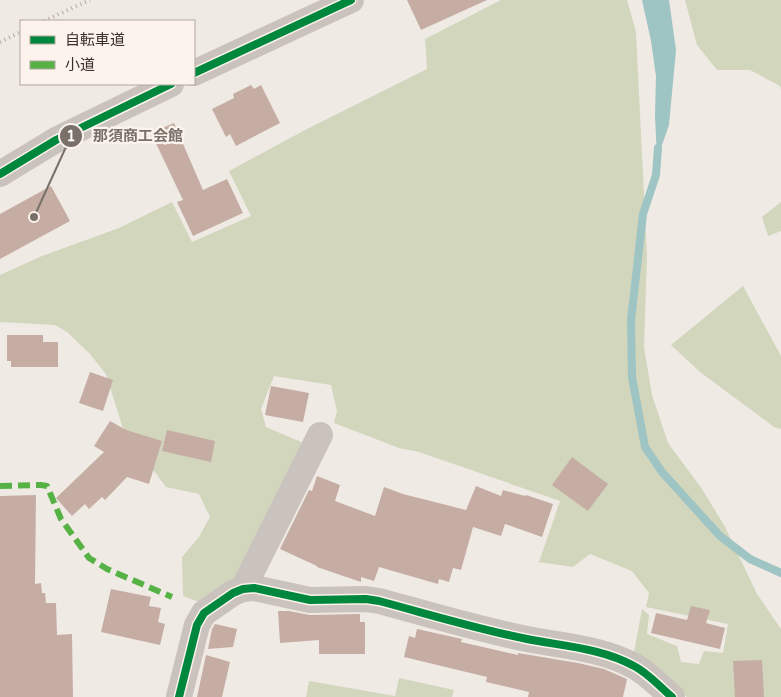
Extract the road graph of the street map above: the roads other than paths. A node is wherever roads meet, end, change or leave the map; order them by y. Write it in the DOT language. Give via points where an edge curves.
graph roads {
  1 [pos="350,0"];
  2 [pos="195,73"];
  3 [pos="169,85"];
  4 [pos="0,174"];
  5 [pos="320,435"];
  6 [pos="243,589"];
  7 [pos="179,697"];
  8 [pos="672,697"];
  1 -- 2 [label="street"];
  3 -- 4 [label="street" via="56,140"];
  5 -- 6 [label="street"];
  6 -- 7 [label="street" via="204,613 197,625"];
  6 -- 8 [label="street" via="254,588 310,600 379,601 481,629 591,650 635,666"];
}
